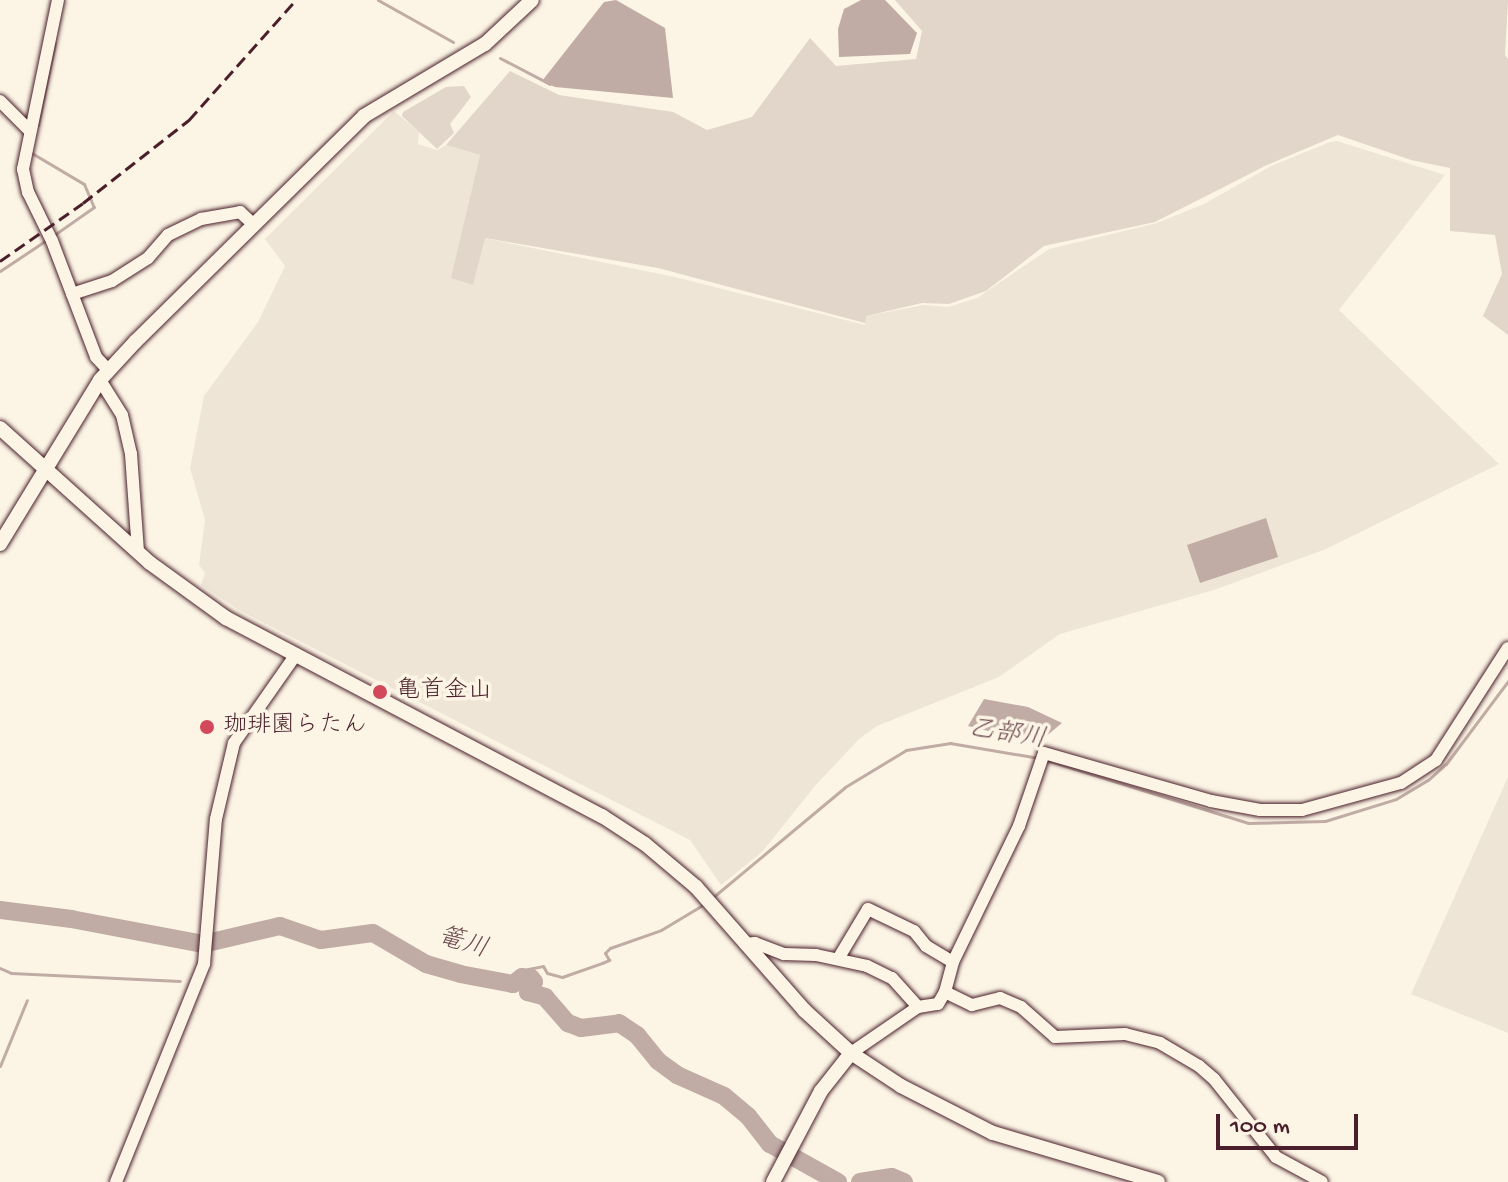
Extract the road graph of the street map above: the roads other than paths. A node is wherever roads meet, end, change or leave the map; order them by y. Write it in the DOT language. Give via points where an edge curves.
graph roads {
  1 [pos="58,0"];
  2 [pos="532,0"];
  3 [pos="0,101"];
  4 [pos="30,131"];
  5 [pos="254,225"];
  6 [pos="72,294"];
  7 [pos="104,375"];
  8 [pos="0,428"];
  9 [pos="45,472"];
  10 [pos="0,544"];
  11 [pos="138,551"];
  12 [pos="1508,648"];
  13 [pos="295,656"];
  14 [pos="745,944"];
  15 [pos="838,959"];
  16 [pos="953,962"];
  17 [pos="945,992"];
  18 [pos="918,1007"];
  19 [pos="851,1053"];
  20 [pos="774,1180"];
  21 [pos="116,1182"];
  22 [pos="1158,1182"];
  23 [pos="1322,1182"];
  1 -- 4 [label="street"];
  2 -- 5 [label="street" via="485,44 364,116"];
  3 -- 4 [label="street"];
  4 -- 6 [label="street" via="23,169 28,192"];
  5 -- 6 [label="street" via="240,212 201,219 168,235 148,258 112,281"];
  5 -- 7 [label="street"];
  6 -- 7 [label="street"];
  7 -- 9 [label="street"];
  7 -- 11 [label="street" via="122,415 131,454"];
  8 -- 9 [label="street"];
  9 -- 10 [label="street"];
  9 -- 11 [label="street"];
  11 -- 13 [label="street" via="198,600"];
  12 -- 16 [label="street" via="1436,760 1401,783 1302,810 1260,810 1211,801 1044,753 1003,864"];
  13 -- 14 [label="street" via="602,816 670,864"];
  13 -- 21 [label="street" via="234,743 216,819 204,964"];
  14 -- 15 [label="street"];
  14 -- 19 [label="street" via="780,986"];
  15 -- 16 [label="street" via="868,909 914,931 926,946"];
  15 -- 18 [label="street" via="892,978"];
  16 -- 17 [label="street"];
  17 -- 18 [label="street" via="938,1004"];
  17 -- 23 [label="street" via="972,1005 1000,998 1021,1007 1055,1037 1125,1034 1160,1043 1214,1079 1276,1157"];
  18 -- 19 [label="street"];
  19 -- 20 [label="street" via="821,1091"];
  19 -- 22 [label="street" via="967,1123"];
}
